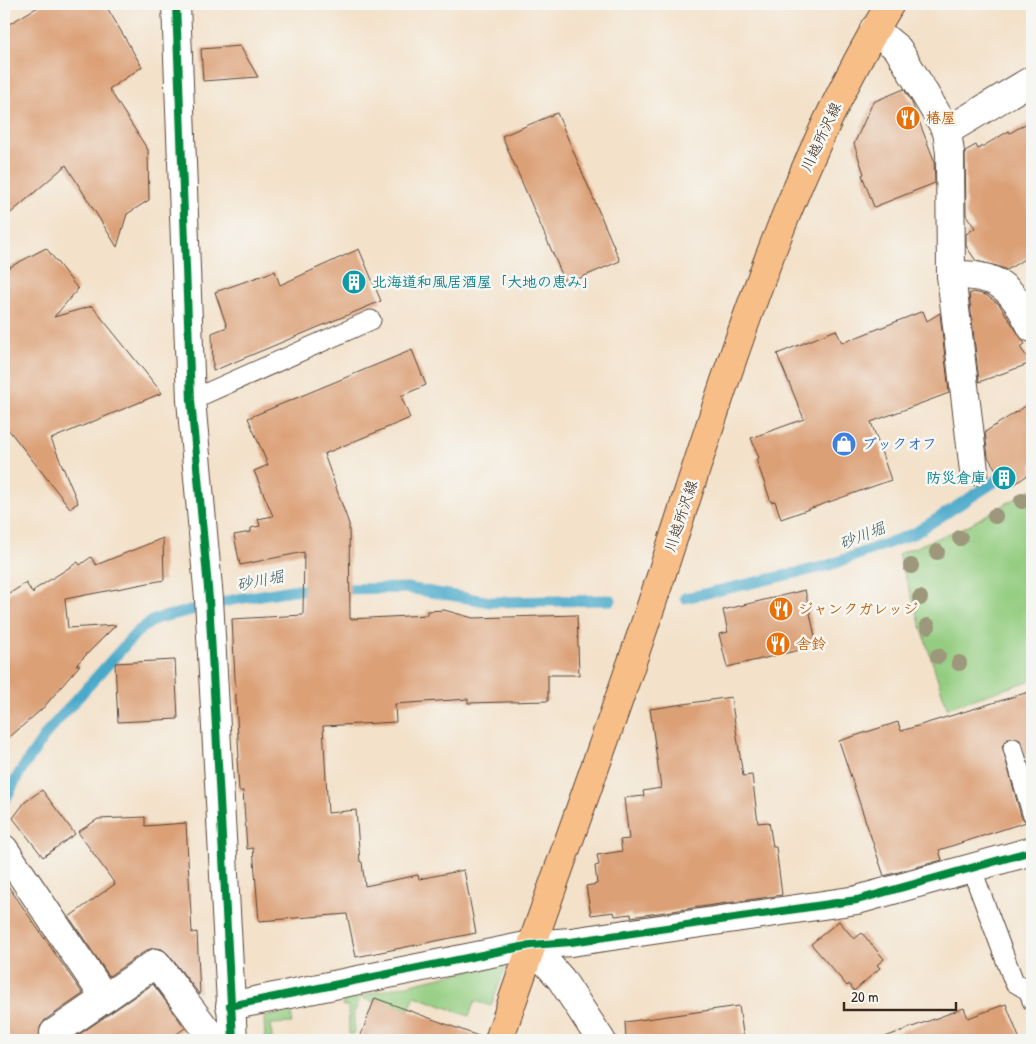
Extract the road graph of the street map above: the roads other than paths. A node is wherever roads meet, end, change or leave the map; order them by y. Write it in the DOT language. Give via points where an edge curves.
graph roads {
  1 [pos="176,4"];
  2 [pos="890,4"];
  3 [pos="874,29"];
  4 [pos="1032,80"];
  5 [pos="947,131"];
  6 [pos="951,275"];
  7 [pos="1025,294"];
  8 [pos="371,320"];
  9 [pos="1032,328"];
  10 [pos="190,400"];
  11 [pos="974,472"];
  12 [pos="1013,748"];
  13 [pos="1032,813"];
  14 [pos="4,849"];
  15 [pos="1032,851"];
  16 [pos="972,870"];
  17 [pos="531,945"];
  18 [pos="105,998"];
  19 [pos="1032,1001"];
  20 [pos="230,1006"];
  21 [pos="59,1040"];
  22 [pos="214,1040"];
  23 [pos="233,1040"];
  24 [pos="499,1040"];
  25 [pos="600,1040"];
  1 -- 10 [label="street"];
  2 -- 3 [label="main road, 川越所沢線"];
  3 -- 5 [label="street" via="898,49"];
  3 -- 17 [label="main road, 川越所沢線" via="822,130 751,302 657,590"];
  4 -- 5 [label="street"];
  5 -- 6 [label="street"];
  6 -- 7 [label="street" via="973,274 993,279"];
  6 -- 11 [label="street"];
  7 -- 9 [label="street"];
  8 -- 10 [label="lane"];
  10 -- 20 [label="street" via="208,591"];
  12 -- 13 [label="lane"];
  14 -- 18 [label="street"];
  15 -- 16 [label="street"];
  16 -- 17 [label="street" via="857,900"];
  16 -- 19 [label="lane" via="1014,982 1029,991"];
  17 -- 20 [label="street"];
  17 -- 24 [label="main road, 川越所沢線"];
  17 -- 25 [label="street" via="561,979"];
  18 -- 21 [label="street" via="54,1033"];
  18 -- 22 [label="street" via="156,964"];
  20 -- 23 [label="street"];
}
